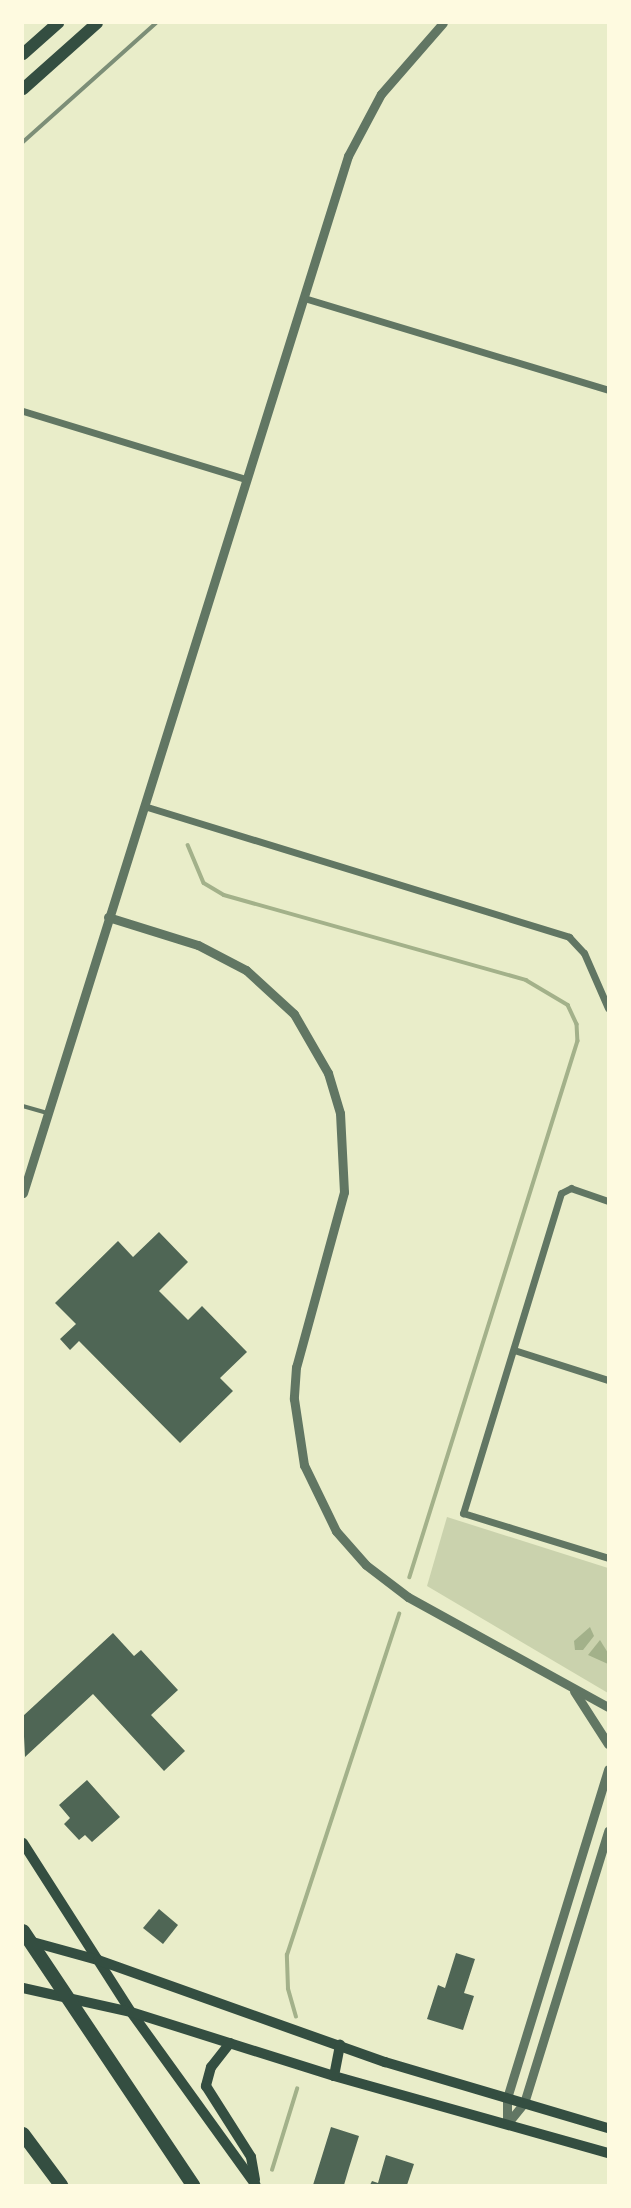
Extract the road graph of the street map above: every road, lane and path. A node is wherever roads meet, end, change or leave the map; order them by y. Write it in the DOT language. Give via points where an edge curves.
graph roads {
  1 [pos="58,23"];
  2 [pos="97,23"];
  3 [pos="443,23"];
  4 [pos="23,54"];
  5 [pos="23,89"];
  6 [pos="304,298"];
  7 [pos="608,390"];
  8 [pos="23,411"];
  9 [pos="246,478"];
  10 [pos="144,806"];
  11 [pos="108,917"];
  12 [pos="608,1008"];
  13 [pos="23,1106"];
  14 [pos="48,1113"];
  15 [pos="28,1161"];
  16 [pos="23,1193"];
  17 [pos="608,1201"];
  18 [pos="514,1350"];
  19 [pos="608,1380"];
  20 [pos="608,1558"];
  21 [pos="570,1687"];
  22 [pos="608,1707"];
  23 [pos="608,1744"];
  24 [pos="608,1769"];
  25 [pos="608,1831"];
  26 [pos="23,1843"];
  27 [pos="568,1900"];
  28 [pos="585,1906"];
  29 [pos="23,1931"];
  30 [pos="23,1939"];
  31 [pos="98,1960"];
  32 [pos="23,1988"];
  33 [pos="131,2011"];
  34 [pos="230,2043"];
  35 [pos="340,2045"];
  36 [pos="334,2076"];
  37 [pos="506,2098"];
  38 [pos="524,2103"];
  39 [pos="508,2124"];
  40 [pos="608,2128"];
  41 [pos="23,2134"];
  42 [pos="608,2153"];
  43 [pos="256,2184"];
  44 [pos="61,2185"];
  45 [pos="193,2185"];
  1 -- 4 [label="main road"];
  2 -- 5 [label="main road"];
  3 -- 6 [label="street" via="365,119 344,168"];
  6 -- 7 [label="street"];
  6 -- 9 [label="street"];
  8 -- 9 [label="street"];
  9 -- 10 [label="street"];
  10 -- 11 [label="street"];
  10 -- 12 [label="street" via="569,937 584,953"];
  11 -- 14 [label="street"];
  11 -- 21 [label="street" via="198,945 246,970 294,1014 328,1073 340,1113 344,1192 296,1367 294,1399 304,1465 336,1531 366,1565 408,1597"];
  13 -- 14 [label="lane"];
  14 -- 15 [label="street"];
  15 -- 16 [label="street"];
  17 -- 18 [label="street" via="571,1188 561,1193"];
  18 -- 19 [label="street"];
  18 -- 20 [label="street" via="463,1513"];
  21 -- 22 [label="street"];
  21 -- 23 [label="street" via="592,1713"];
  24 -- 27 [label="street"];
  25 -- 28 [label="street"];
  26 -- 31 [label="main road"];
  27 -- 28 [label="street"];
  27 -- 37 [label="street"];
  28 -- 38 [label="street"];
  29 -- 45 [label="highway"];
  30 -- 31 [label="main road"];
  31 -- 33 [label="main road"];
  31 -- 35 [label="main road"];
  32 -- 33 [label="main road"];
  33 -- 34 [label="main road"];
  33 -- 43 [label="main road"];
  34 -- 36 [label="main road"];
  34 -- 43 [label="main road" via="211,2067 206,2085 251,2157"];
  35 -- 36 [label="main road"];
  35 -- 37 [label="main road"];
  36 -- 39 [label="main road"];
  37 -- 38 [label="main road"];
  37 -- 39 [label="street"];
  38 -- 39 [label="street"];
  38 -- 40 [label="main road"];
  39 -- 42 [label="main road"];
  41 -- 44 [label="highway"];
}
